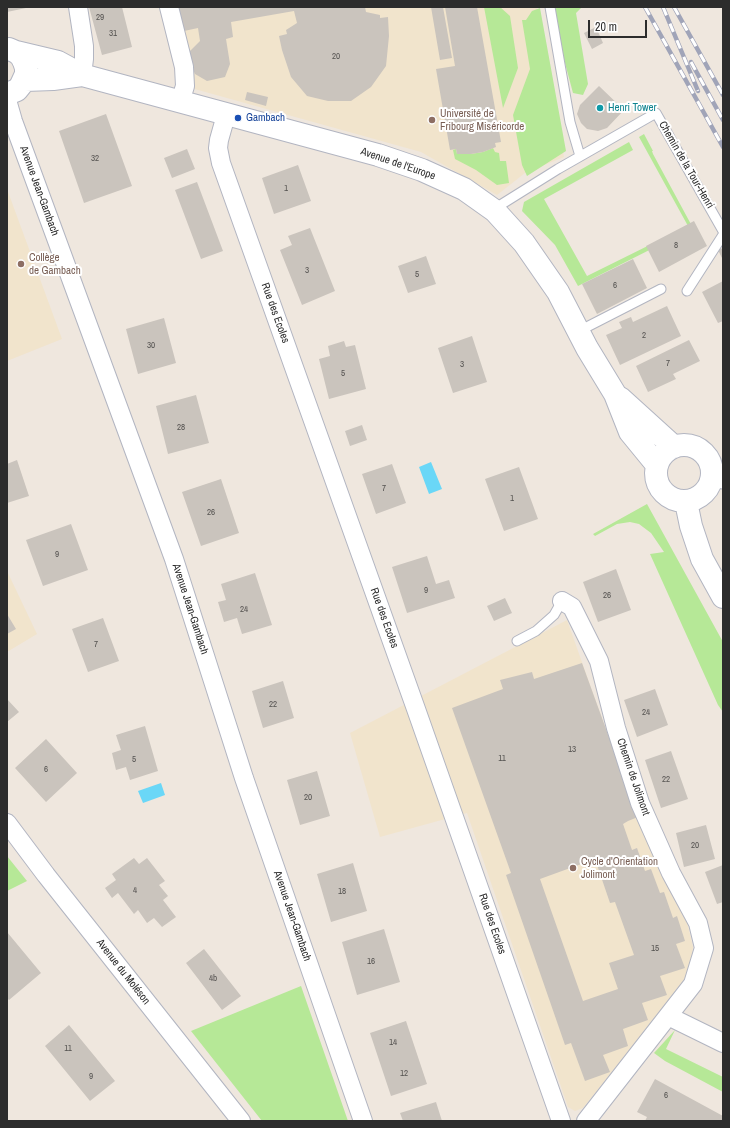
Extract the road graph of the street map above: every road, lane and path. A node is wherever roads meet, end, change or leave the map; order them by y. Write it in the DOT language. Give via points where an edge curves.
graph roads {
  1 [pos="78,7"];
  2 [pos="169,7"];
  3 [pos="550,7"];
  4 [pos="12,50"];
  5 [pos="82,75"];
  6 [pos="25,80"];
  7 [pos="7,94"];
  8 [pos="7,100"];
  9 [pos="180,102"];
  10 [pos="226,115"];
  11 [pos="580,156"];
  12 [pos="495,211"];
  13 [pos="723,231"];
  14 [pos="723,235"];
  15 [pos="661,290"];
  16 [pos="687,291"];
  17 [pos="579,331"];
  18 [pos="615,394"];
  19 [pos="674,447"];
  20 [pos="715,453"];
  21 [pos="657,465"];
  22 [pos="717,483"];
  23 [pos="686,502"];
  24 [pos="723,597"];
  25 [pos="562,601"];
  26 [pos="517,641"];
  27 [pos="7,823"];
  28 [pos="668,1016"];
  29 [pos="723,1042"];
  30 [pos="241,1121"];
  31 [pos="363,1121"];
  32 [pos="561,1121"];
  33 [pos="586,1121"];
  1 -- 5 [label="street" via="84,46"];
  2 -- 9 [label="street" via="184,67 185,86"];
  3 -- 11 [label="lane" via="570,122"];
  4 -- 5 [label="main road, Avenue de l'Europe" via="58,62"];
  4 -- 6 [label="main road" via="21,56 26,68"];
  5 -- 6 [label="main road, Avenue de l'Europe"];
  5 -- 9 [label="main road, Avenue de l'Europe"];
  6 -- 7 [label="main road" via="17,90"];
  8 -- 31 [label="street, Avenue Jean-Gambach" via="174,559 244,778"];
  9 -- 10 [label="main road, Avenue de l'Europe"];
  10 -- 12 [label="main road, Avenue de l'Europe" via="378,155 422,170 464,189"];
  10 -- 32 [label="street, Rue des Ecoles" via="218,144 221,163"];
  11 -- 12 [label="lane, Chemin de la Tour-Henri" via="502,204"];
  11 -- 13 [label="lane, Chemin de la Tour-Henri" via="656,113"];
  12 -- 17 [label="main road, Avenue de l'Europe" via="524,243 558,292"];
  14 -- 16 [label="lane"];
  15 -- 17 [label="lane"];
  17 -- 18 [label="main road, Avenue de l'Europe"];
  18 -- 19 [label="main road, Avenue de l'Europe"];
  18 -- 21 [label="main road, Avenue de l'Europe" via="630,432"];
  19 -- 20 [label="main road" via="693,446 702,451"];
  19 -- 21 [label="main road" via="662,456"];
  20 -- 22 [label="main road" via="710,462"];
  21 -- 23 [label="main road" via="656,478 662,491 672,499"];
  22 -- 23 [label="main road" via="700,497"];
  23 -- 24 [label="main road" via="700,553"];
  25 -- 26 [label="lane" via="554,615 536,632"];
  25 -- 28 [label="street, Chemin de Jolimont" via="572,607 598,661 640,803 671,873 698,923 704,948 693,984"];
  27 -- 30 [label="street, Avenue du Moléson"];
  28 -- 29 [label="street"];
  28 -- 33 [label="street, Chemin de Jolimont"];
}
